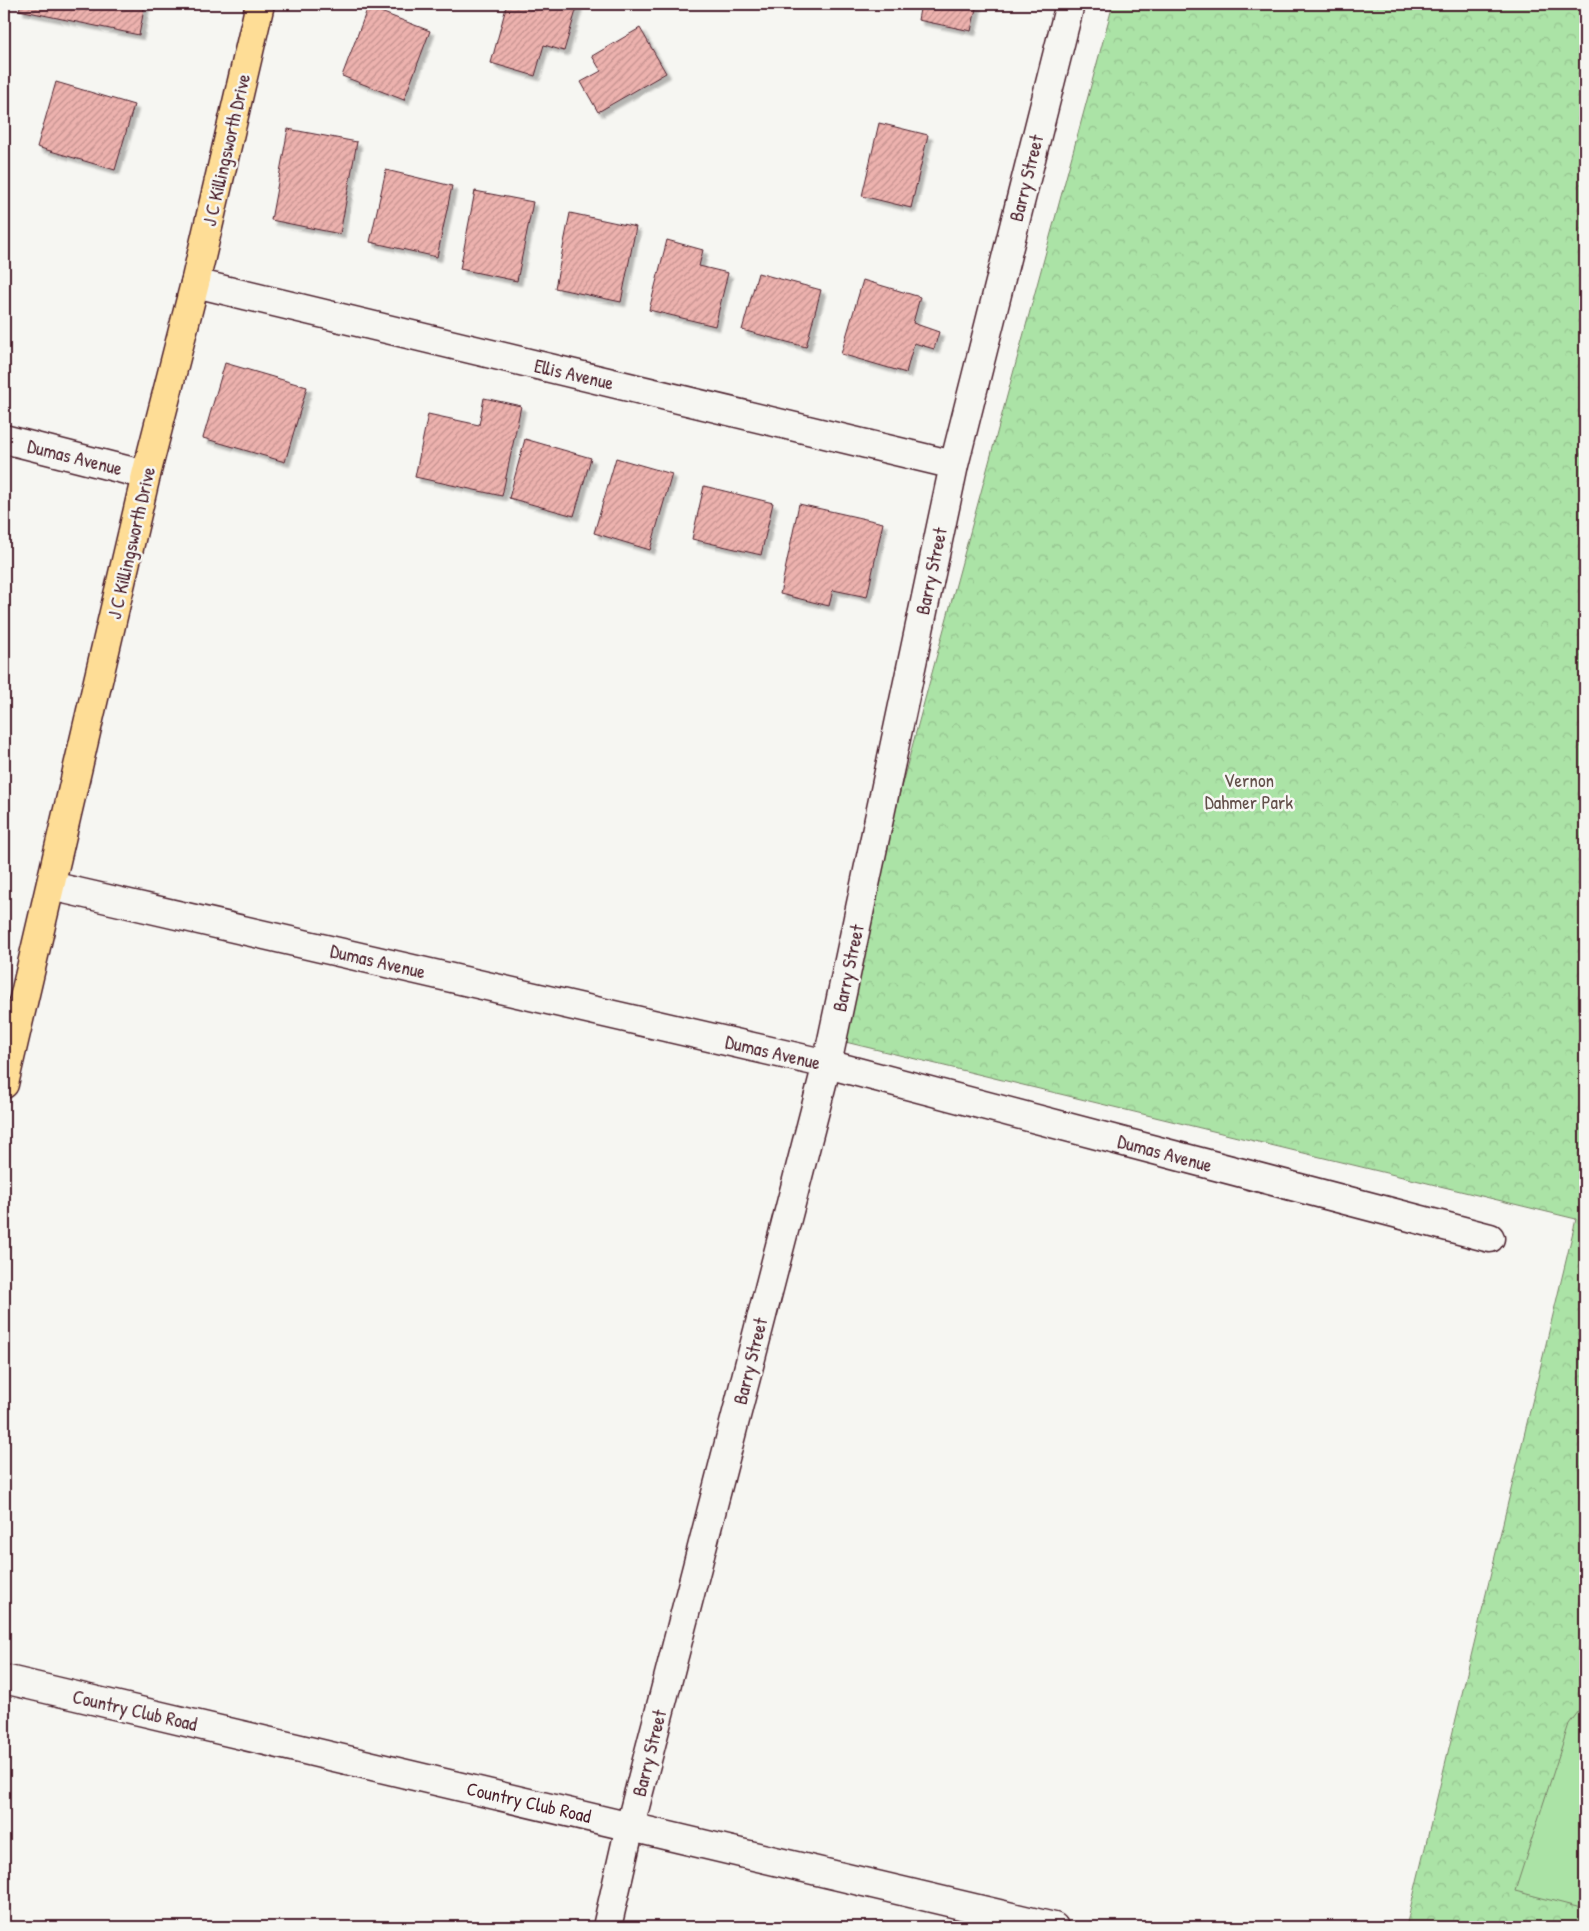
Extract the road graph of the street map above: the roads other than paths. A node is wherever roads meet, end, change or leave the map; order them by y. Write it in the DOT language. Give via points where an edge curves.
graph roads {
  1 [pos="260,4"];
  2 [pos="1070,4"];
  3 [pos="195,283"];
  4 [pos="4,439"];
  5 [pos="954,465"];
  6 [pos="146,475"];
  7 [pos="51,886"];
  8 [pos="827,1064"];
  9 [pos="4,1084"];
  10 [pos="1490,1238"];
  11 [pos="4,1679"];
  12 [pos="630,1826"];
  13 [pos="607,1927"];
  14 [pos="1054,1927"];
  1 -- 3 [label="main road, J C Killingsworth Drive"];
  2 -- 5 [label="street, Barry Street"];
  3 -- 5 [label="street, Ellis Avenue"];
  3 -- 6 [label="main road, J C Killingsworth Drive"];
  4 -- 6 [label="street, Dumas Avenue"];
  5 -- 8 [label="street, Barry Street"];
  6 -- 7 [label="main road, J C Killingsworth Drive"];
  7 -- 8 [label="street, Dumas Avenue"];
  7 -- 9 [label="main road, J C Killingsworth Drive"];
  8 -- 10 [label="street, Dumas Avenue"];
  8 -- 12 [label="street, Barry Street"];
  11 -- 12 [label="street, Country Club Road"];
  12 -- 13 [label="street, Barry Street"];
  12 -- 14 [label="street, Country Club Road"];
}
